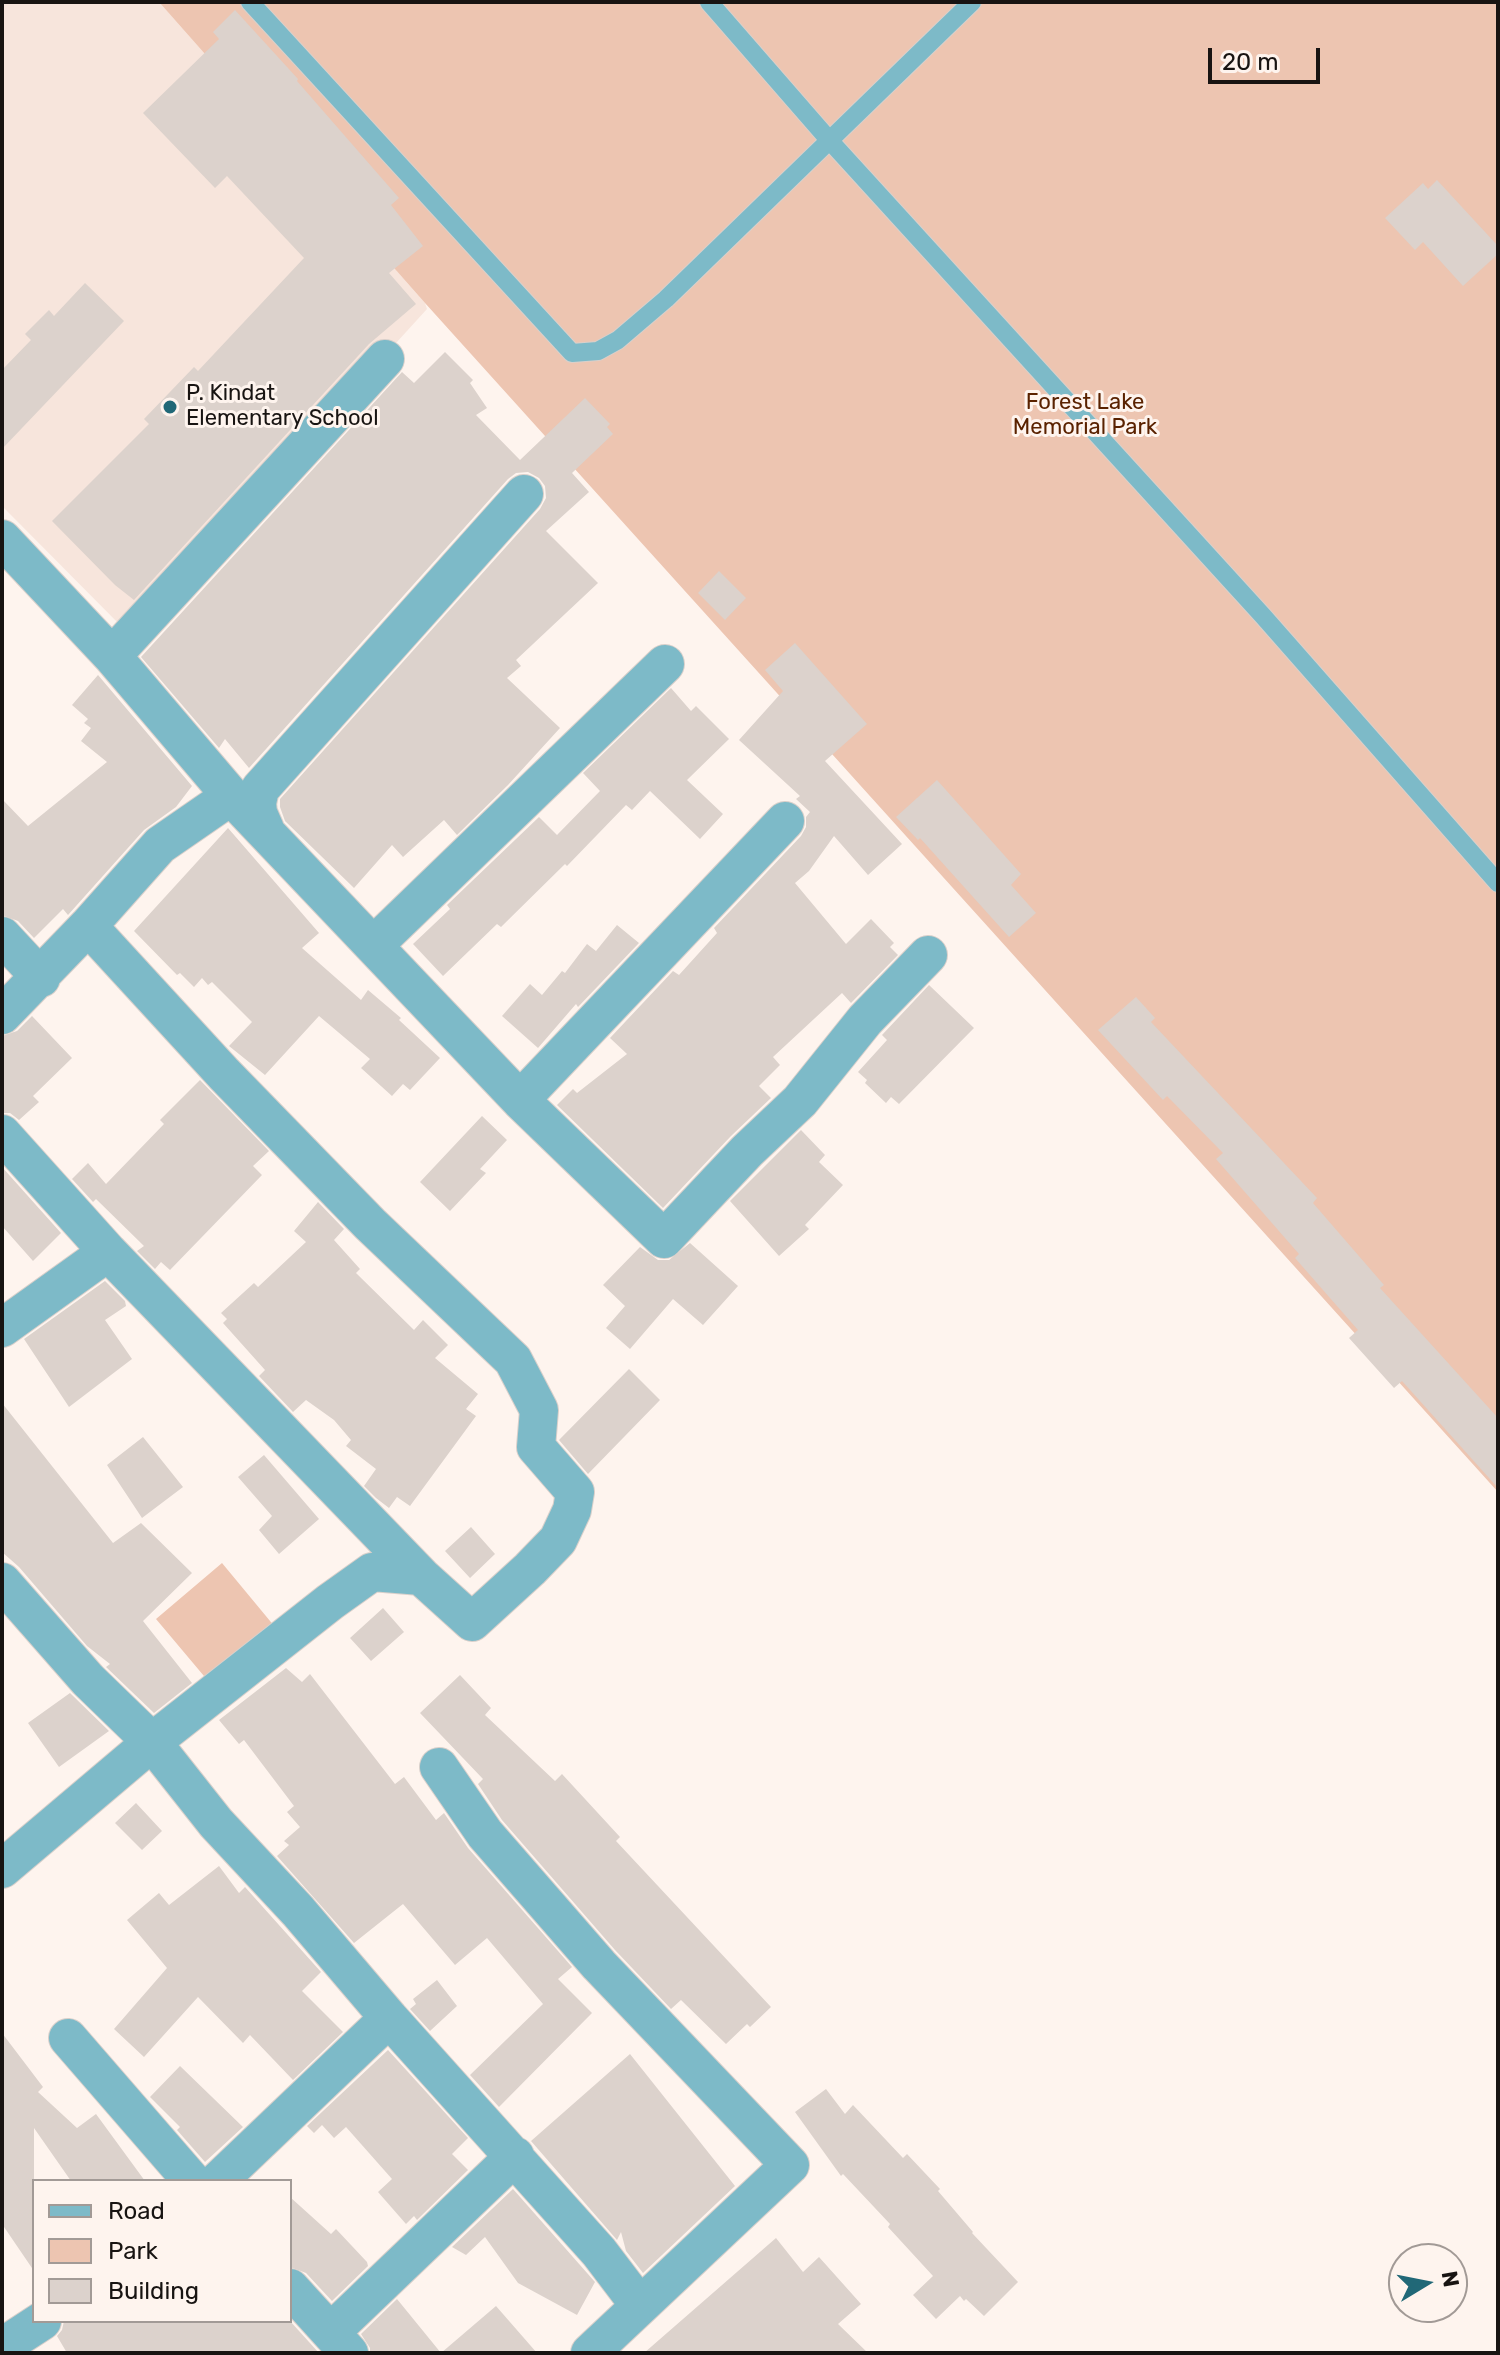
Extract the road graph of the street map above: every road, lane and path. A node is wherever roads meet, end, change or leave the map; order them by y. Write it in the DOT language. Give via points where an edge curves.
graph roads {
  1 [pos="250,2"];
  2 [pos="709,2"];
  3 [pos="972,2"];
  4 [pos="830,141"];
  5 [pos="385,359"];
  6 [pos="524,494"];
  7 [pos="2,539"];
  8 [pos="112,656"];
  9 [pos="665,664"];
  10 [pos="231,796"];
  11 [pos="785,821"];
  12 [pos="265,829"];
  13 [pos="1498,883"];
  14 [pos="88,926"];
  15 [pos="2,936"];
  16 [pos="375,944"];
  17 [pos="928,955"];
  18 [pos="41,978"];
  19 [pos="2,1015"];
  20 [pos="520,1100"];
  21 [pos="2,1134"];
  22 [pos="108,1252"];
  23 [pos="2,1328"];
  24 [pos="421,1576"];
  25 [pos="2,1582"];
  26 [pos="152,1742"];
  27 [pos="439,1767"];
  28 [pos="2,1869"];
  29 [pos="389,2018"];
  30 [pos="68,2038"];
  31 [pos="515,2156"];
  32 [pos="190,2179"];
  33 [pos="220,2179"];
  34 [pos="292,2290"];
  35 [pos="640,2306"];
  36 [pos="39,2323"];
  37 [pos="340,2343"];
  38 [pos="2,2347"];
  39 [pos="590,2353"];
  1 -- 4 [label="lane" via="572,353 598,351 618,340"];
  2 -- 4 [label="lane"];
  3 -- 4 [label="lane"];
  4 -- 13 [label="lane"];
  5 -- 8 [label="street"];
  6 -- 12 [label="street" via="260,789 258,813"];
  7 -- 8 [label="street"];
  8 -- 10 [label="street"];
  9 -- 16 [label="street"];
  10 -- 12 [label="street"];
  10 -- 14 [label="street" via="160,845"];
  11 -- 20 [label="street"];
  12 -- 16 [label="street"];
  14 -- 18 [label="street"];
  14 -- 24 [label="street" via="359,1214 513,1360 539,1410 536,1447 575,1492 558,1540 472,1622"];
  15 -- 18 [label="street"];
  16 -- 20 [label="street"];
  17 -- 20 [label="street" via="865,1020 800,1101 664,1239"];
  18 -- 19 [label="street"];
  21 -- 22 [label="street"];
  22 -- 23 [label="street"];
  22 -- 24 [label="street"];
  24 -- 26 [label="street" via="372,1572"];
  25 -- 26 [label="street" via="88,1680"];
  26 -- 28 [label="street"];
  26 -- 29 [label="street" via="216,1823"];
  27 -- 35 [label="street" via="485,1834 599,1965 790,2165"];
  29 -- 31 [label="street"];
  29 -- 33 [label="street"];
  30 -- 32 [label="street"];
  31 -- 35 [label="street"];
  31 -- 37 [label="street"];
  34 -- 37 [label="street"];
  35 -- 39 [label="street"];
  36 -- 38 [label="street"];
}
